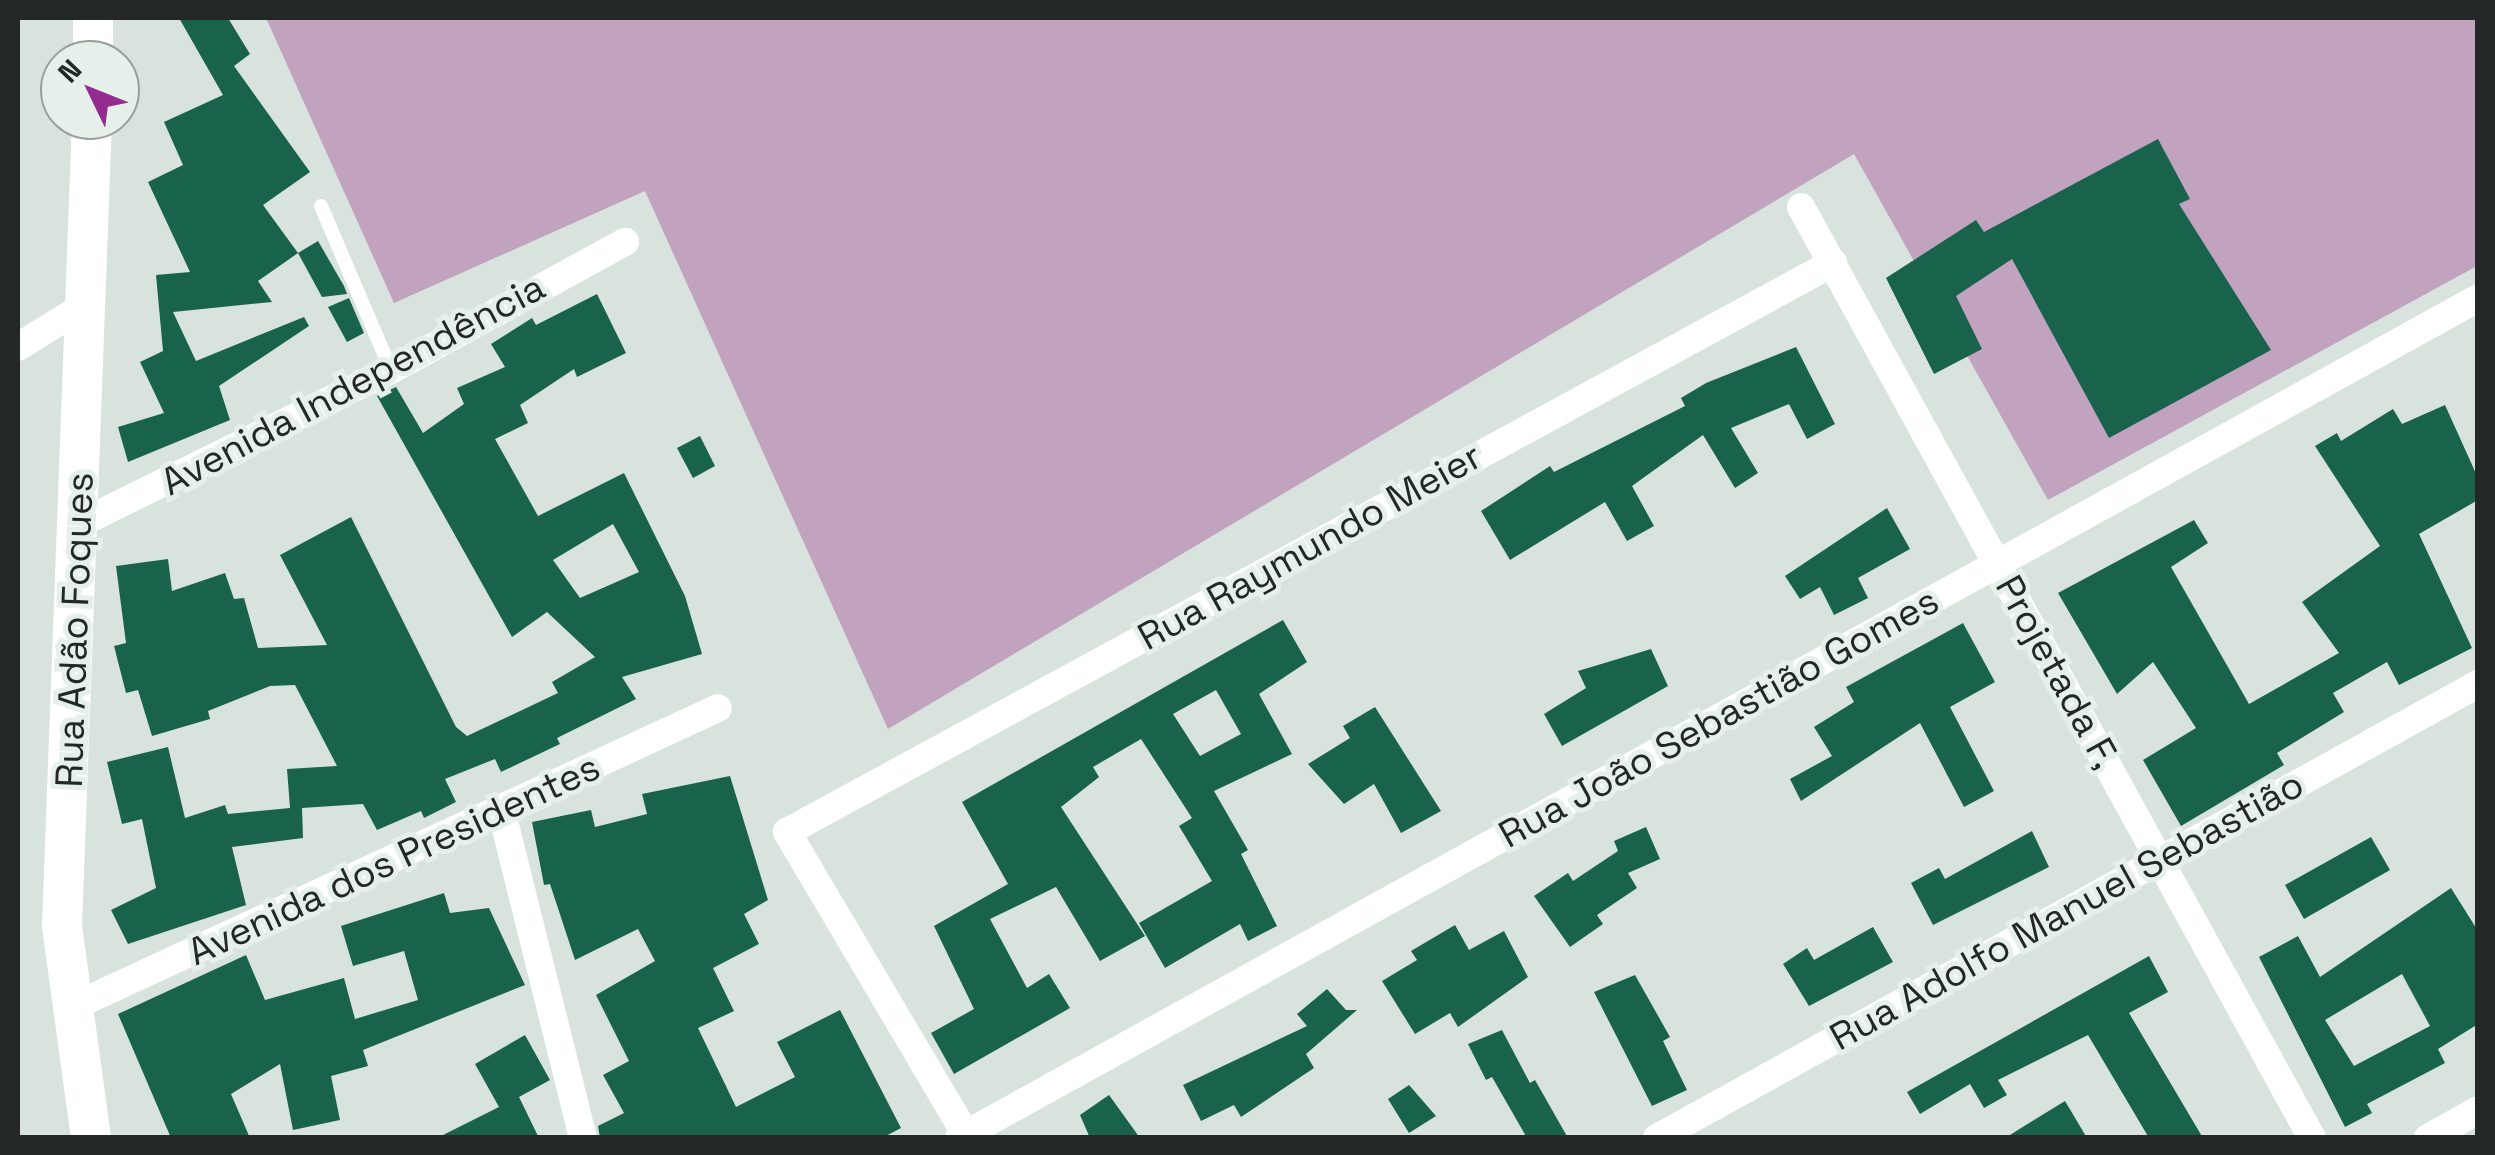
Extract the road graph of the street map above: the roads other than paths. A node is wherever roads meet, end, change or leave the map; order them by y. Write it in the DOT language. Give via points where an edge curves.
graph roads {
  1 [pos="92,140"];
  2 [pos="321,206"];
  3 [pos="1801,207"];
  4 [pos="625,242"];
  5 [pos="1832,263"];
  6 [pos="2478,298"];
  7 [pos="89,303"];
  8 [pos="18,346"];
  9 [pos="392,370"];
  10 [pos="79,524"];
  11 [pos="1998,564"];
  12 [pos="2478,684"];
  13 [pos="718,708"];
  14 [pos="502,813"];
  15 [pos="2160,860"];
  16 [pos="68,1009"];
  17 [pos="2478,1110"];
  18 [pos="964,1136"];
  19 [pos="91,1138"];
  20 [pos="583,1138"];
  21 [pos="1657,1138"];
  22 [pos="2312,1138"];
  23 [pos="2428,1138"];
  1 -- 7 [label="main road, Rua Adão Foques"];
  2 -- 9 [label="lane"];
  3 -- 5 [label="street, Projetada F,"];
  4 -- 9 [label="street, Avenida Independência"];
  5 -- 11 [label="street, Projetada F,"];
  5 -- 18 [label="street, Rua Raymundo Meier" via="788,832"];
  6 -- 11 [label="street, Rua João Sebastião Gomes"];
  7 -- 8 [label="street"];
  7 -- 10 [label="main road, Rua Adão Foques"];
  9 -- 10 [label="street, Avenida Independência"];
  10 -- 16 [label="main road, Rua Adão Foques" via="62,926"];
  11 -- 15 [label="street, Projetada F,"];
  11 -- 18 [label="street, Rua João Sebastião Gomes"];
  12 -- 15 [label="street, Rua Adolfo Manuel Sebastião"];
  13 -- 14 [label="street, Avenida dos Presidentes"];
  14 -- 16 [label="street, Avenida dos Presidentes"];
  14 -- 20 [label="street"];
  15 -- 21 [label="street, Rua Adolfo Manuel Sebastião"];
  15 -- 22 [label="street, Projetada F,"];
  16 -- 19 [label="main road, Rua Adão Foques"];
  17 -- 23 [label="street"];
}
